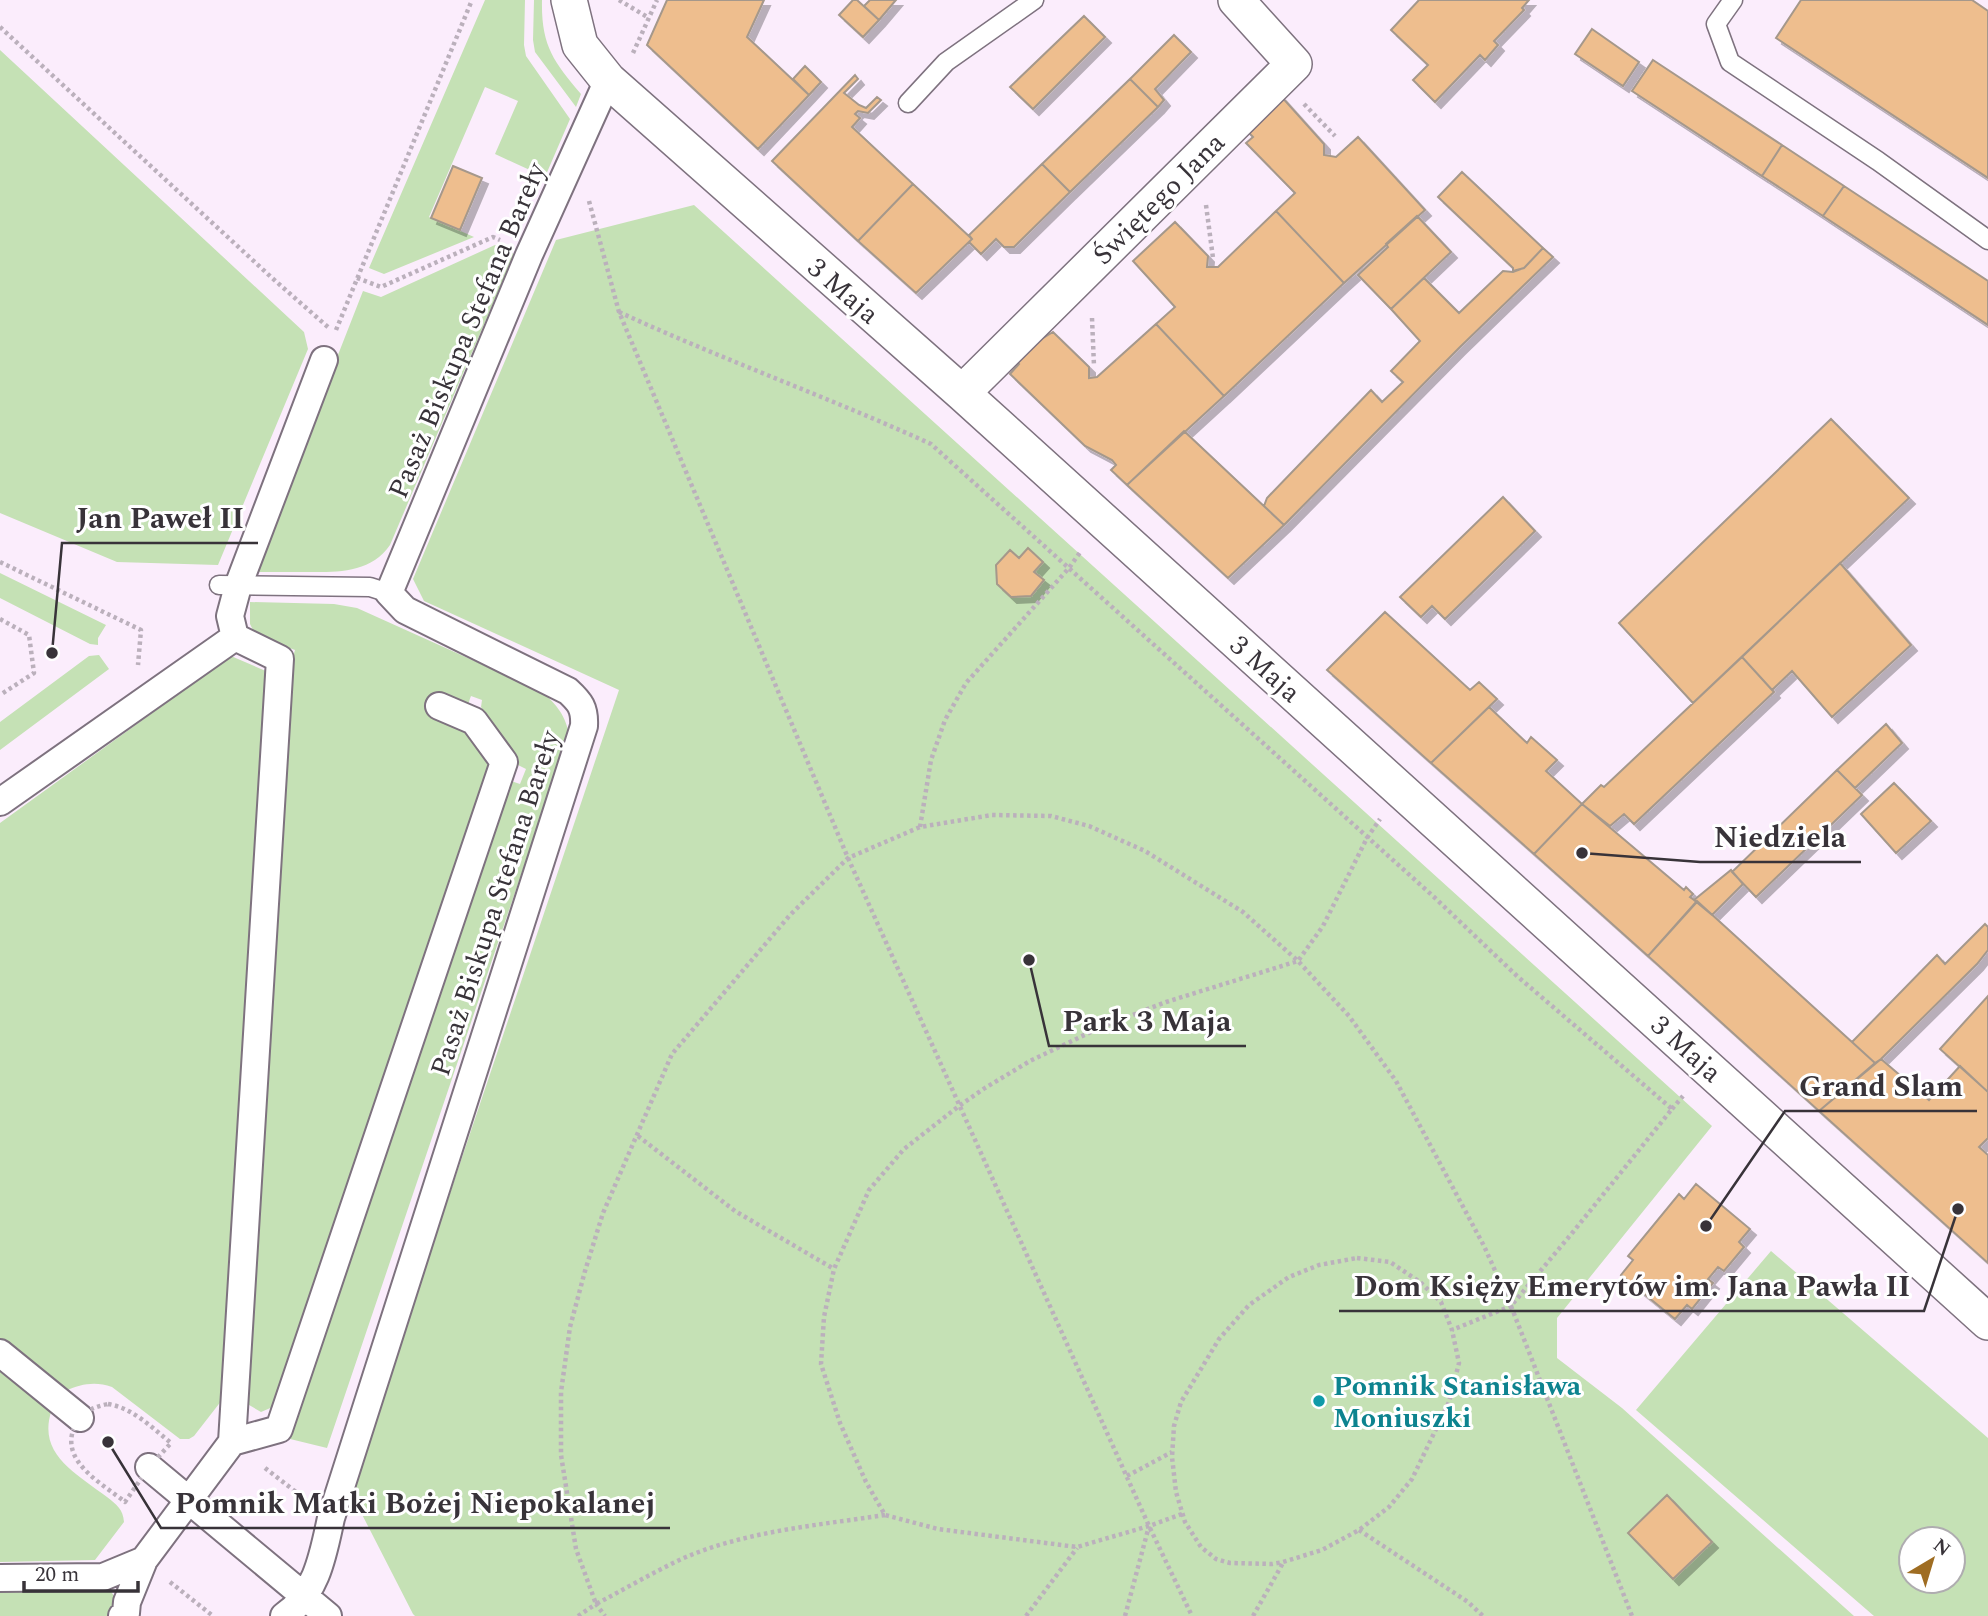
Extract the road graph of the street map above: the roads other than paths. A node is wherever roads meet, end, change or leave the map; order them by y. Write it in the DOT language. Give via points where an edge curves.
graph roads {
  1 [pos="569,0"];
  2 [pos="1034,0"];
  3 [pos="1236,0"];
  4 [pos="1732,0"];
  5 [pos="608,80"];
  6 [pos="908,103"];
  7 [pos="1988,240"];
  8 [pos="324,360"];
  9 [pos="961,393"];
  10 [pos="228,585"];
  11 [pos="389,593"];
  12 [pos="235,637"];
  13 [pos="439,706"];
  14 [pos="0,802"];
  15 [pos="1988,1322"];
  16 [pos="0,1353"];
  17 [pos="80,1418"];
  18 [pos="232,1443"];
  19 [pos="149,1468"];
  20 [pos="189,1500"];
  21 [pos="144,1560"];
  22 [pos="0,1578"];
  23 [pos="305,1596"];
  24 [pos="122,1616"];
  25 [pos="284,1616"];
  26 [pos="328,1616"];
  1 -- 5 [label="street, 3 Maja" via="580,45"];
  2 -- 6 [label="lane" via="946,62"];
  3 -- 9 [label="street, Świętego Jana" via="1294,64"];
  4 -- 7 [label="lane" via="1716,24 1730,62"];
  5 -- 9 [label="street, 3 Maja"];
  5 -- 11 [label="street, Pasaż Biskupa Stefana Bareły" via="529,255"];
  8 -- 10 [label="street"];
  9 -- 15 [label="street, 3 Maja"];
  10 -- 11 [label="lane" via="370,587"];
  10 -- 12 [label="street"];
  11 -- 23 [label="street, Pasaż Biskupa Stefana Bareły" via="405,610 568,691 585,714 317,1574"];
  12 -- 14 [label="street"];
  12 -- 18 [label="street" via="280,659"];
  13 -- 18 [label="street" via="474,721 504,762 279,1429"];
  16 -- 17 [label="street"];
  18 -- 20 [label="street"];
  19 -- 20 [label="street"];
  20 -- 21 [label="street"];
  20 -- 23 [label="street"];
  21 -- 22 [label="street" via="103,1577"];
  21 -- 24 [label="street"];
  23 -- 25 [label="street, Pasaż Biskupa Stefana Bareły"];
  23 -- 26 [label="street"];
}
